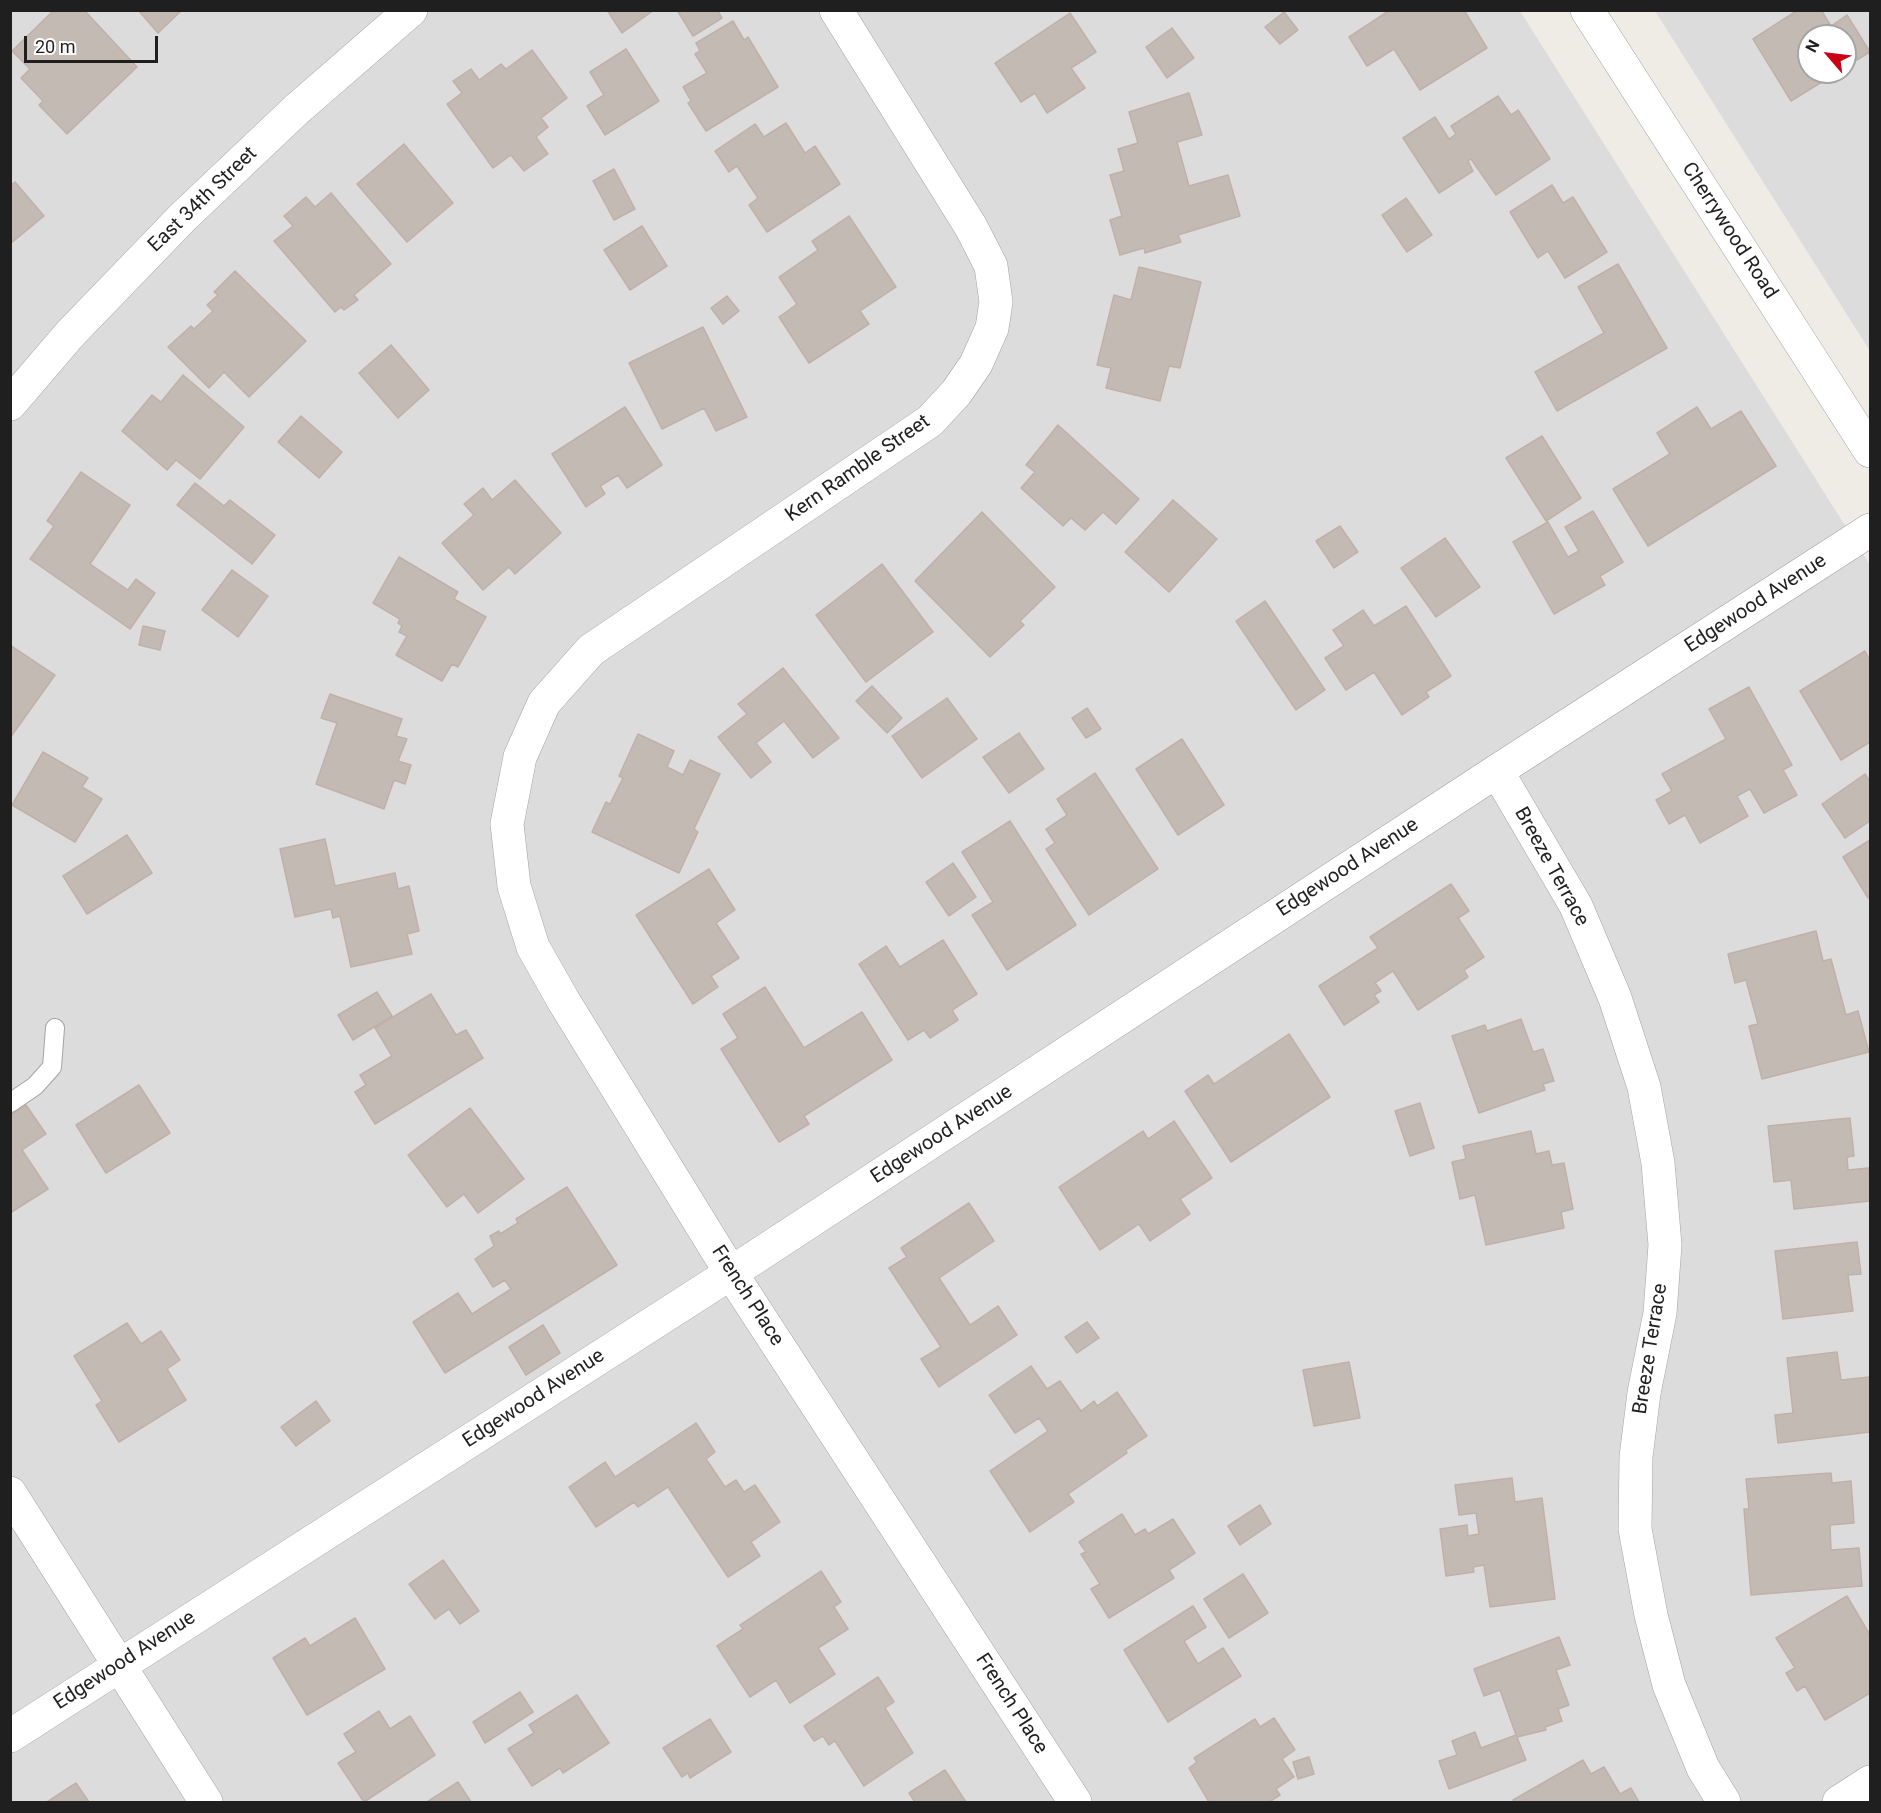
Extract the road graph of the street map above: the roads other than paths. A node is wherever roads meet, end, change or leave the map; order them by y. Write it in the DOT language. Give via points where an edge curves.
graph roads {
  1 [pos="411,10"];
  2 [pos="836,10"];
  3 [pos="1587,10"];
  4 [pos="10,404"];
  5 [pos="1870,451"];
  6 [pos="1870,530"];
  7 [pos="519,757"];
  8 [pos="1497,771"];
  9 [pos="55,1028"];
  10 [pos="10,1103"];
  11 [pos="731,1273"];
  12 [pos="10,1493"];
  13 [pos="117,1666"];
  14 [pos="10,1736"];
  15 [pos="1870,1782"];
  16 [pos="206,1803"];
  17 [pos="1075,1803"];
  18 [pos="1724,1803"];
  19 [pos="1839,1803"];
  1 -- 4 [label="street, East 34th Street" via="296,110 182,218 70,334"];
  2 -- 7 [label="street, Kern Ramble Street" via="972,227 991,266 996,302 992,328 976,364 930,421 591,650 544,703"];
  3 -- 5 [label="street, Cherrywood Road"];
  6 -- 8 [label="street, Edgewood Avenue"];
  7 -- 11 [label="street, French Place" via="507,824 514,886 533,947"];
  8 -- 11 [label="street, Edgewood Avenue"];
  8 -- 18 [label="street, Breeze Terrace" via="1576,906 1615,998 1644,1087 1658,1163 1665,1245 1660,1313 1636,1457 1635,1529 1669,1685 1703,1768"];
  9 -- 10 [label="lane" via="52,1067"];
  11 -- 13 [label="street, Edgewood Avenue"];
  11 -- 17 [label="street, French Place"];
  12 -- 13 [label="street"];
  13 -- 14 [label="street, Edgewood Avenue"];
  13 -- 16 [label="street"];
  15 -- 19 [label="street"];
}
